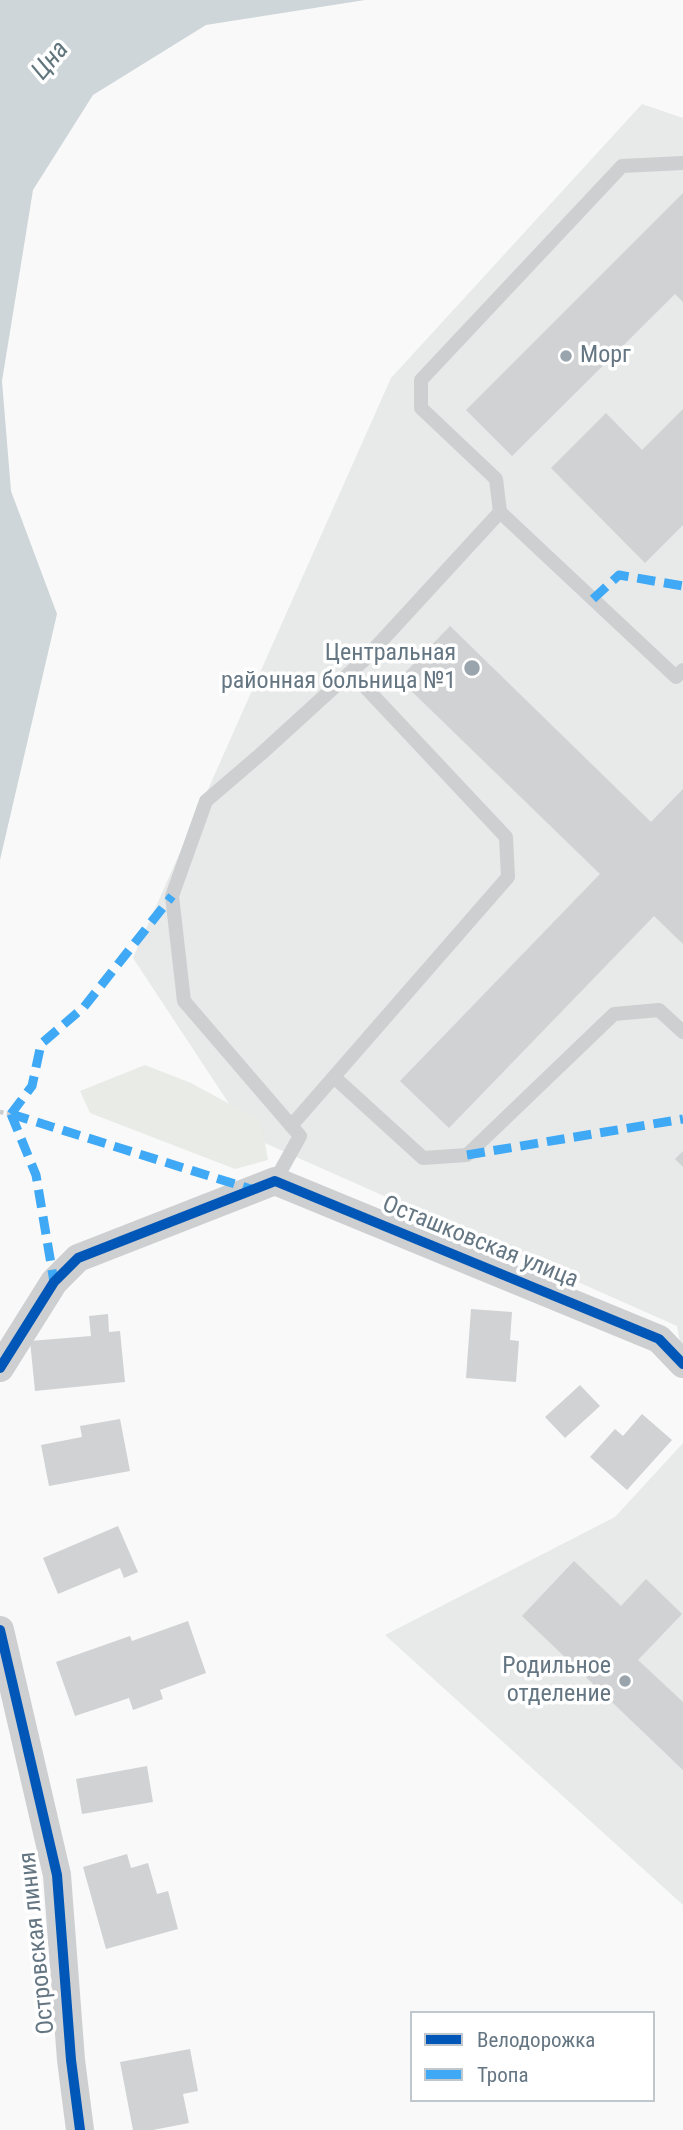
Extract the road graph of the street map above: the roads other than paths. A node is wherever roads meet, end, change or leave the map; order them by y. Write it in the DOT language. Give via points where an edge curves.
graph roads {
  1 [pos="683,163"];
  2 [pos="500,512"];
  3 [pos="683,670"];
  4 [pos="351,671"];
  5 [pos="683,1032"];
  6 [pos="334,1077"];
  7 [pos="291,1126"];
  8 [pos="264,1186"];
  9 [pos="683,1364"];
  10 [pos="0,1368"];
  11 [pos="0,1630"];
  12 [pos="80,2130"];
  1 -- 2 [label="lane" via="622,166 421,380 421,408 496,479"];
  2 -- 3 [label="lane" via="676,677"];
  2 -- 4 [label="lane"];
  4 -- 6 [label="lane" via="506,837 508,877"];
  4 -- 7 [label="lane" via="206,801 172,896 184,1002"];
  5 -- 6 [label="lane" via="659,1010 614,1014 467,1154 423,1158"];
  6 -- 7 [label="lane"];
  7 -- 8 [label="lane" via="300,1136"];
  8 -- 9 [label="street, Осташковская улица" via="659,1339"];
  8 -- 10 [label="street" via="78,1258 54,1282"];
  11 -- 12 [label="street, Островская линия" via="57,1875"];
}
